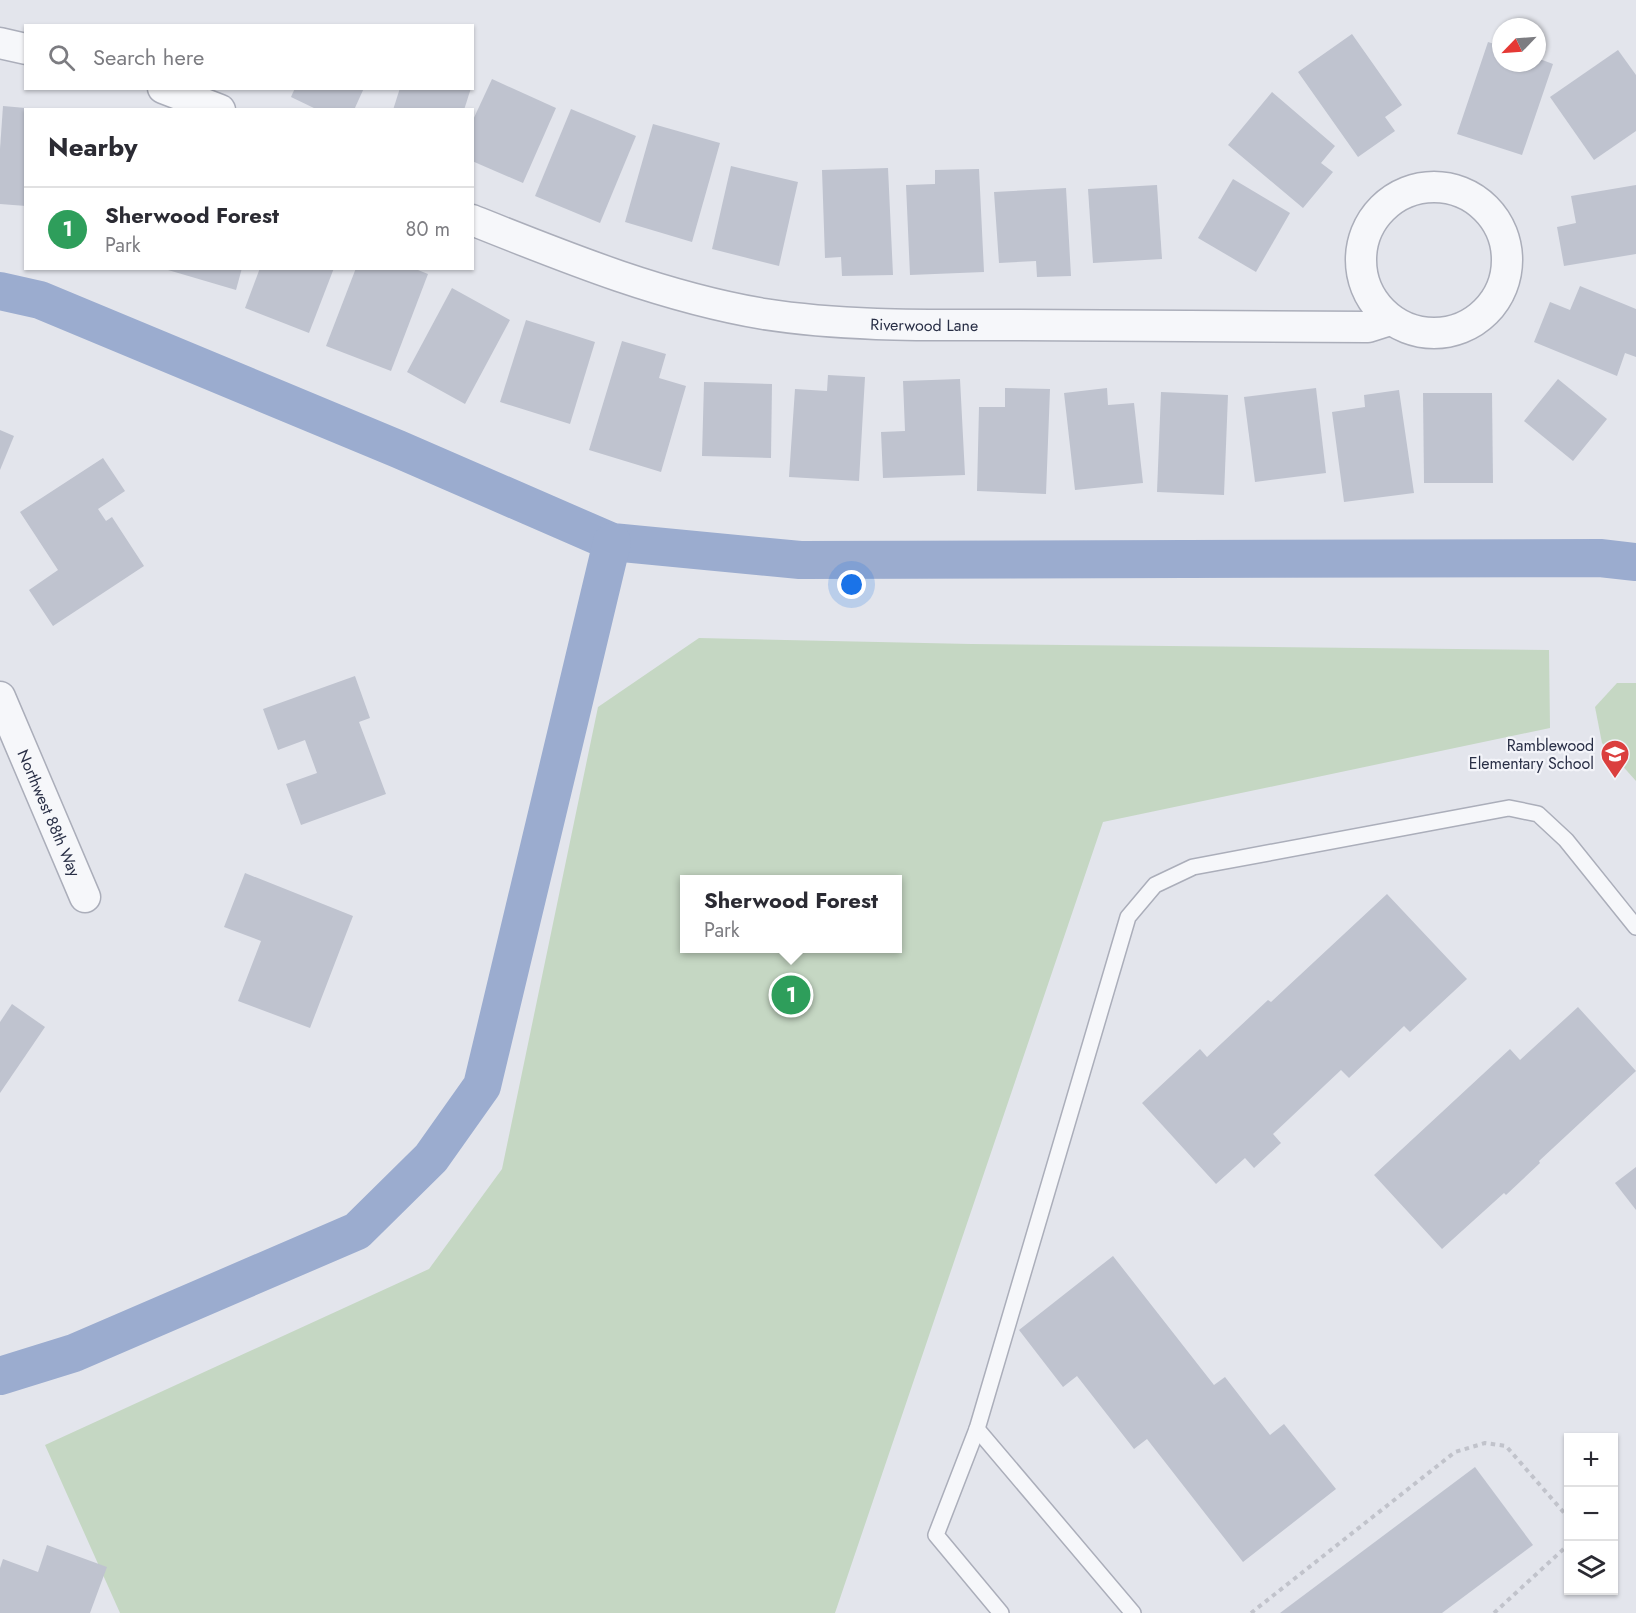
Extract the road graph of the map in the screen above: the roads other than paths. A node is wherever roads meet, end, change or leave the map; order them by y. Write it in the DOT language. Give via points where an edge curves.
graph roads {
  1 [pos="0,43"];
  2 [pos="24,49"];
  3 [pos="168,90"];
  4 [pos="215,108"];
  5 [pos="474,221"];
  6 [pos="1390,320"];
  7 [pos="0,697"];
  8 [pos="85,897"];
  9 [pos="1636,927"];
  10 [pos="977,1429"];
  11 [pos="1001,1613"];
  12 [pos="1133,1613"];
  1 -- 2 [label="street"];
  3 -- 4 [label="street"];
  5 -- 6 [label="street, Riverwood Lane" via="587,266 681,296 765,314 861,323 972,325 1368,327"];
  6 -- 6 [label="street" via="1413,331 1438,334 1461,329 1488,310 1506,273 1507,248 1498,225 1483,205 1463,192 1440,186 1416,188 1394,198 1376,213 1364,234 1360,258 1363,282 1373,303"];
  7 -- 8 [label="street, Northwest 88th Way"];
  9 -- 10 [label="lane" via="1566,840 1545,820 1538,814 1509,808 1192,867 1155,885 1128,917"];
  10 -- 11 [label="lane" via="936,1535"];
  10 -- 12 [label="lane"];
}
